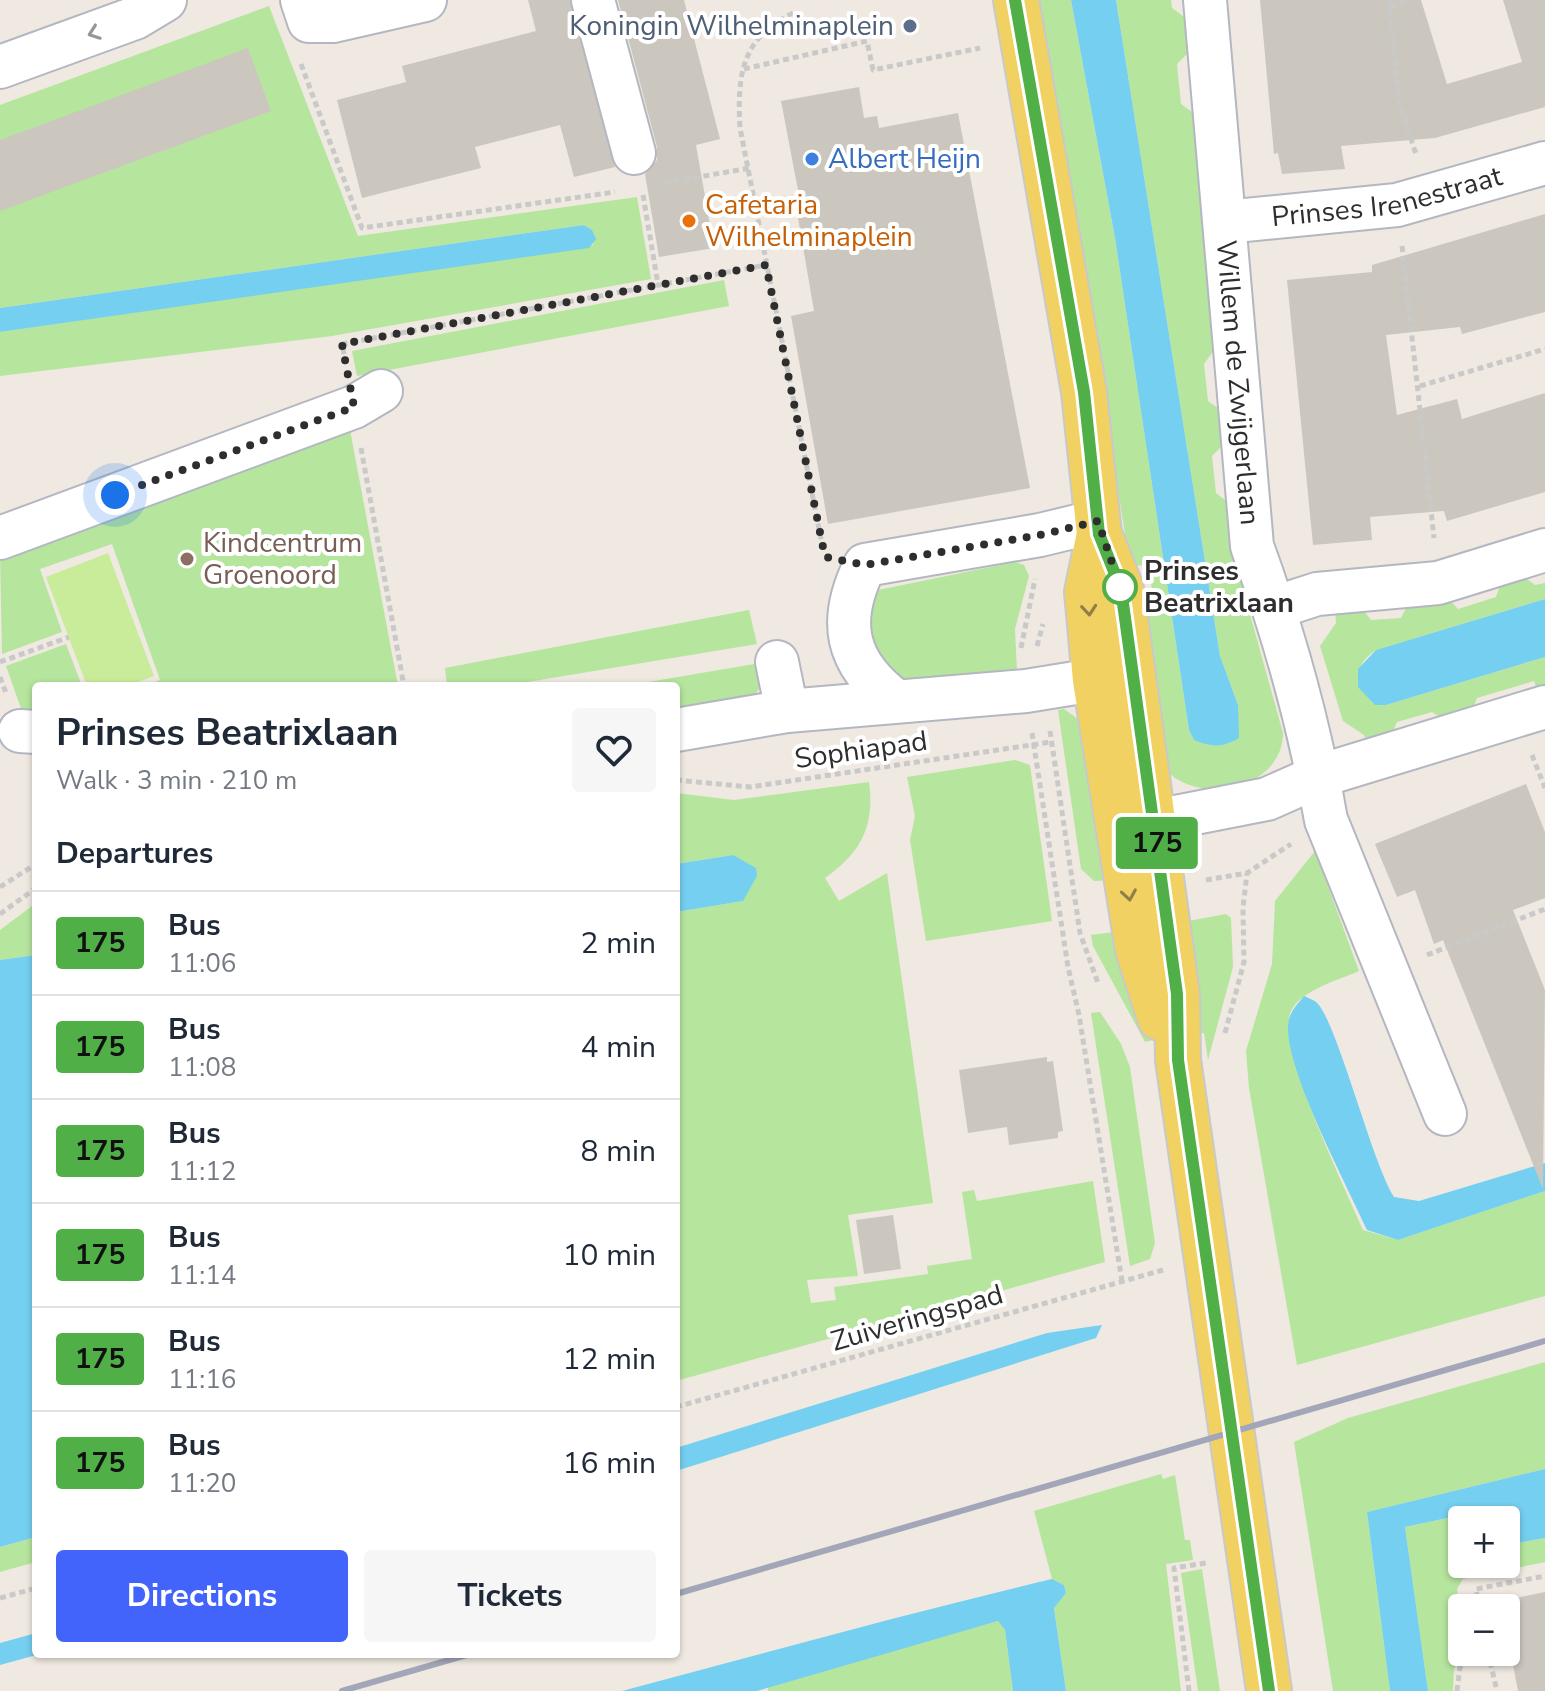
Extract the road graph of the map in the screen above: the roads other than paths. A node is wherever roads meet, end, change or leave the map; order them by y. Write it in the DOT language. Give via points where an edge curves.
graph roads {
  1 [pos="165,0"];
  2 [pos="425,0"];
  3 [pos="593,0"];
  4 [pos="1205,0"];
  5 [pos="1016,2"];
  6 [pos="306,10"];
  7 [pos="0,67"];
  8 [pos="1545,163"];
  9 [pos="638,179"];
  10 [pos="1225,222"];
  11 [pos="367,399"];
  12 [pos="1098,527"];
  13 [pos="0,538"];
  14 [pos="1545,550"];
  15 [pos="1274,608"];
  16 [pos="777,662"];
  17 [pos="1114,677"];
  18 [pos="896,701"];
  19 [pos="1545,707"];
  20 [pos="787,711"];
  21 [pos="680,729"];
  22 [pos="1319,776"];
  23 [pos="1136,826"];
  24 [pos="1445,1114"];
  25 [pos="1269,1691"];
  1 -- 7 [label="street, one-way" via="135,18"];
  2 -- 6 [label="street" via="333,21"];
  3 -- 9 [label="street"];
  4 -- 10 [label="street, Willem de Zwijgerlaan"];
  5 -- 12 [label="main road" via="1084,392"];
  8 -- 10 [label="street, Prinses Irenestraat" via="1413,201"];
  10 -- 15 [label="street, Willem de Zwijgerlaan" via="1252,546"];
  11 -- 13 [label="street"];
  12 -- 17 [label="main road" via="1121,589"];
  12 -- 18 [label="street" via="865,565 851,594 848,627 855,657 873,684"];
  14 -- 15 [label="street" via="1438,583 1317,594"];
  15 -- 22 [label="street, Willem de Zwijgerlaan"];
  16 -- 20 [label="street"];
  17 -- 18 [label="street" via="1026,691"];
  17 -- 23 [label="main road"];
  18 -- 20 [label="street"];
  19 -- 22 [label="street"];
  20 -- 21 [label="street"];
  22 -- 23 [label="street" via="1267,799"];
  22 -- 24 [label="street" via="1326,820"];
  23 -- 25 [label="main road" via="1177,994 1188,1262"];
}
